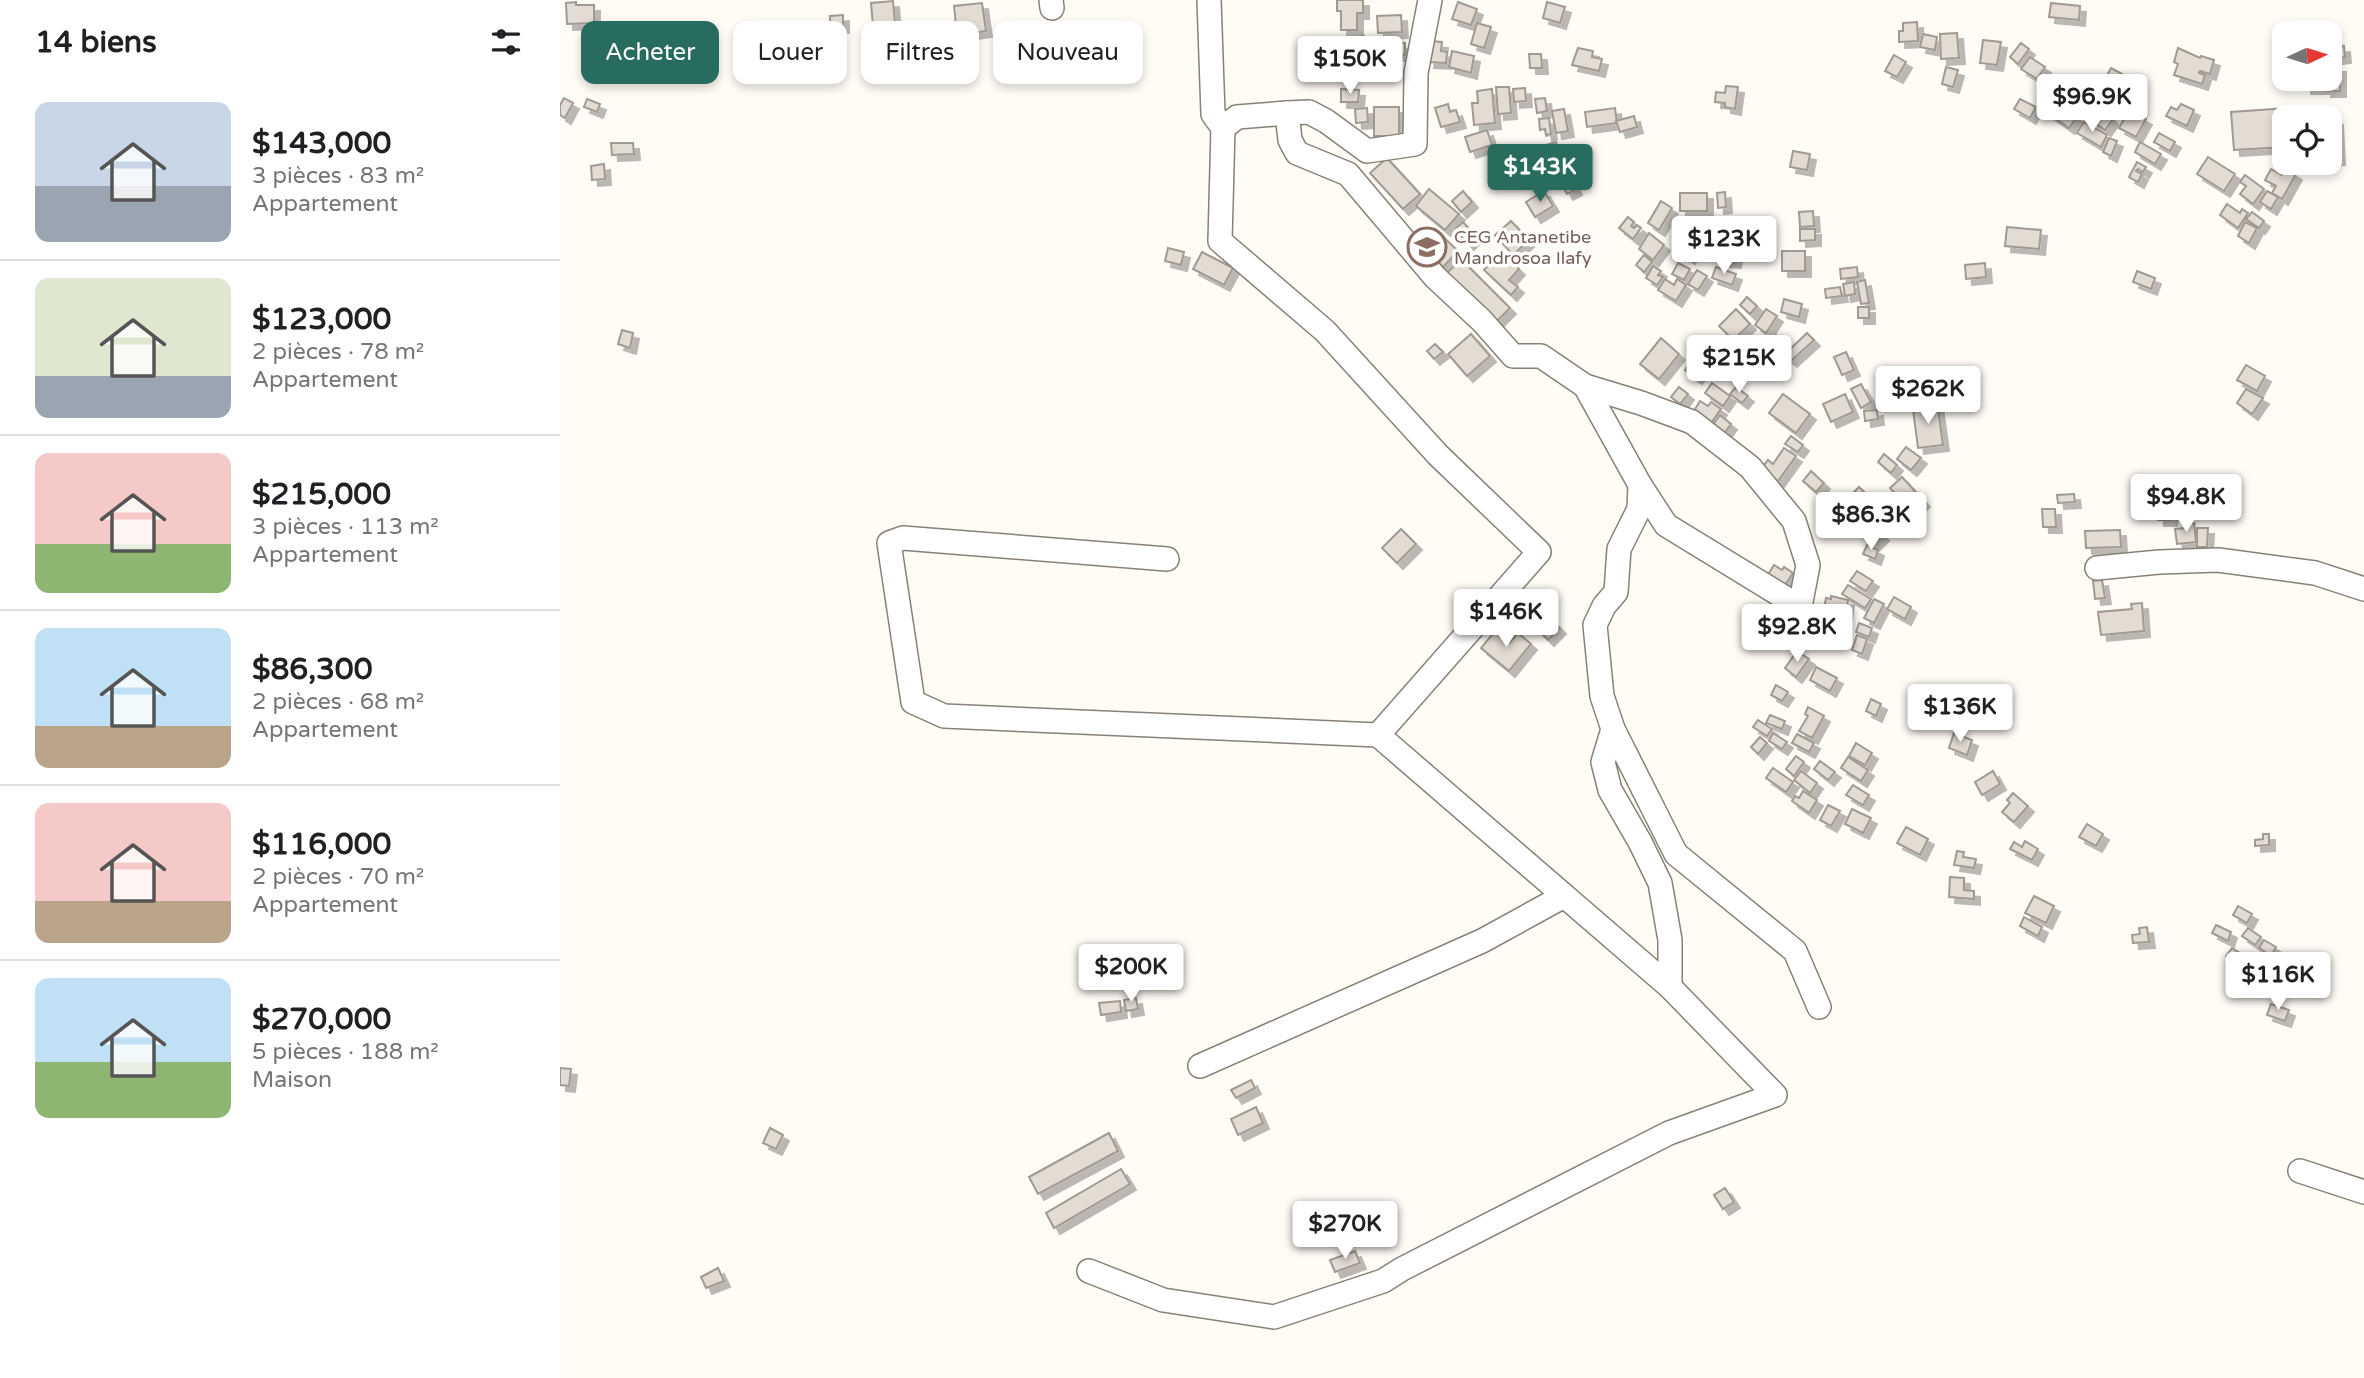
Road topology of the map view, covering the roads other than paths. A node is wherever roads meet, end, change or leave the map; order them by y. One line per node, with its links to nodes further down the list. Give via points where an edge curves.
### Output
1 (1209, 0): 4 (street, via 1213,114)
2 (1430, 0): 3 (street, via 1416,73 1415,144 1367,151 1309,112)
3 (1287, 113): 4 (street, via 1237,117); 5 (street, via 1290,140 1297,153 1348,174 1435,277 1513,356 1541,356)
4 (1223, 128): 11 (street, via 1220,241 1325,331 1438,455 1539,552)
5 (1585, 386): 6 (street); 6 (street, via 1692,422 1750,467 1794,521 1808,565 1800,607 1666,524)
6 (1640, 485): 10 (street, via 1639,509 1619,549 1616,592 1595,625 1602,696)
7 (1167, 559): 11 (street, via 903,538 889,543 913,702 944,716)
8 (2096, 568): 9 (street, via 2218,560 2315,573)
9 (2364, 589)
10 (1613, 729): 13 (street, via 1603,762 1609,790 1660,883 1670,940); 14 (street, via 1676,854 1795,951)
11 (1378, 735): 12 (street)
12 (1564, 896): 13 (street); 15 (street, via 1482,941)
13 (1670, 988): 18 (street, via 1775,1095 1669,1133 1383,1281 1274,1317 1163,1300)
14 (1819, 1007)
15 (1200, 1066)
16 (2300, 1171): 17 (street)
17 (2364, 1192)
18 (1089, 1271)

